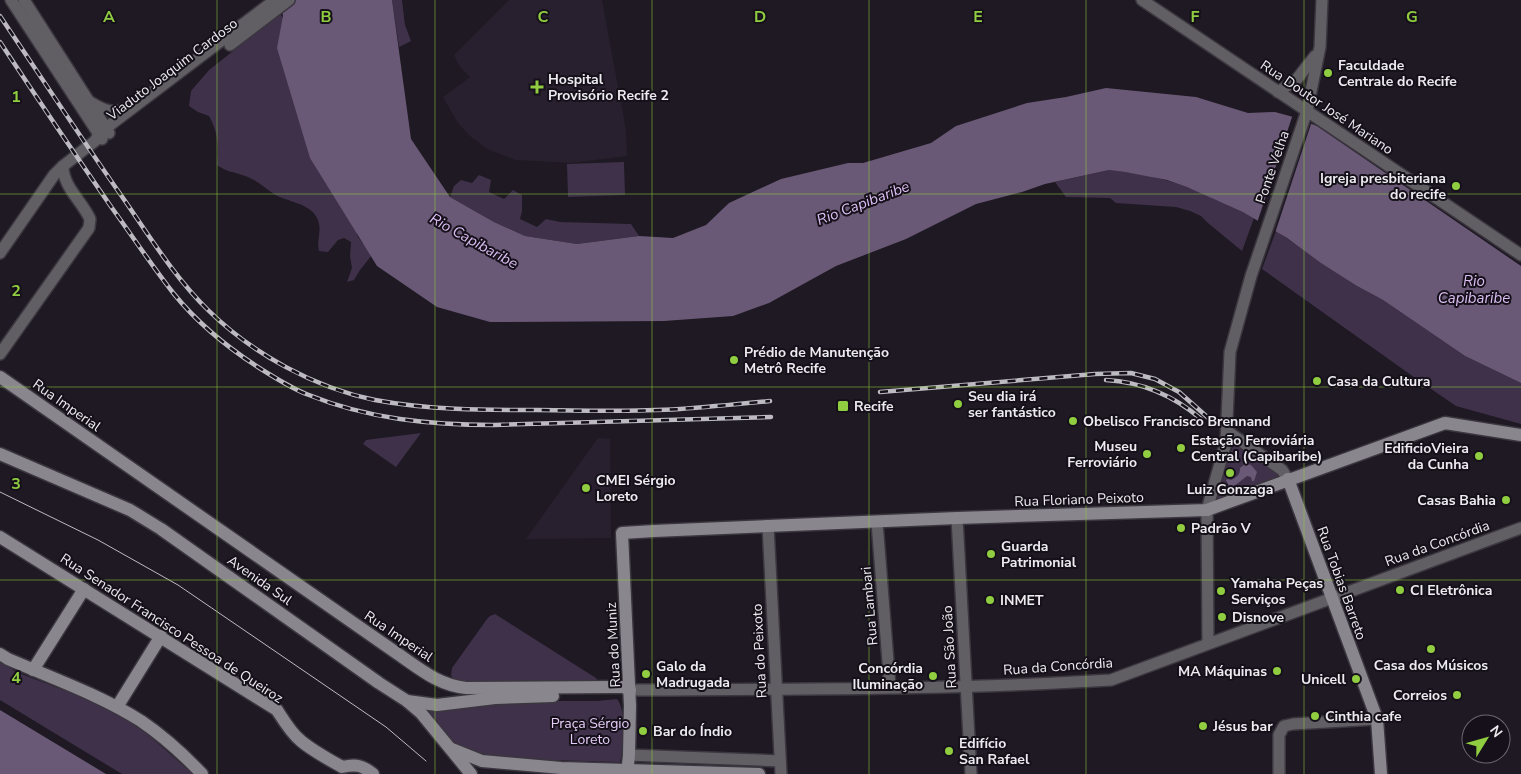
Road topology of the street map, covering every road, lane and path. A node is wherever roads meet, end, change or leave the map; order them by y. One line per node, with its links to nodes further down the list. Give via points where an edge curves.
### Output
1 (11, 0): 13 (street)
2 (24, 0): 11 (street)
3 (275, 0): 9 (street, Viaduto Joaquim Cardoso)
4 (289, 0): 9 (street, Viaduto Joaquim Cardoso)
5 (1142, 0): 8 (street, Rua Doutor José Mariano)
6 (1322, 0): 7 (street, Ponte Velha)
7 (1320, 46): 8 (street, via 1304,72); 12 (street, Ponte Velha)
8 (1278, 92): 12 (street, Rua Doutor José Mariano)
9 (159, 94): 10 (street, Viaduto Joaquim Cardoso); 13 (street, Viaduto Joaquim Cardoso)
10 (144, 100): 11 (street, via 118,112 107,111); 13 (street, Viaduto Joaquim Cardoso)
11 (89, 102): 13 (street)
12 (1306, 114): 16 (street, Rua Doutor José Mariano); 19 (street, Ponte Velha, via 1265,232 1230,352)
13 (102, 135): 14 (street, Viaduto Joaquim Cardoso)
14 (63, 166): 15 (street, Viaduto Joaquim Cardoso); 17 (street, via 64,178 89,216 89,228)
15 (0, 253)
16 (1521, 255)
17 (0, 354)
18 (0, 376): 38 (main road, Rua Imperial, via 440,682 466,688)
19 (1227, 431): 22 (street, Rua Tobias Barreto, via 1282,470); 23 (street, Ponte Velha, via 1225,450)
20 (1521, 435): 22 (main road, Rua Floriano Peixoto, via 1445,423)
21 (0, 454): 42 (main road, Avenida Sul, via 130,510)
22 (1288, 479): 23 (main road, Rua Floriano Peixoto); 31 (main road, Rua Tobias Barreto)
23 (1207, 510): 24 (main road, Rua Floriano Peixoto); 33 (street, Ponte Velha)
24 (957, 518): 25 (main road, Rua Floriano Peixoto); 37 (street, Rua São João)
25 (877, 522): 26 (main road, Rua Floriano Peixoto); 39 (street, Rua Lambari)
26 (768, 526): 28 (main road, Rua Floriano Peixoto); 41 (street, Rua do Peixoto)
27 (1521, 528): 31 (street, Rua da Concórdia)
28 (622, 533): 36 (main road, Rua do Muniz)
29 (0, 537): 30 (main road, Rua Senador Francisco Pessoa de Queiroz)
30 (84, 589): 32 (main road, Rua Senador Francisco Pessoa de Queiroz); 35 (main road)
31 (1332, 598): 33 (street, Rua da Concórdia); 44 (main road, Rua Tobias Barreto)
32 (161, 636): 43 (main road); 51 (main road, Rua Senador Francisco Pessoa de Queiroz, via 277,710 301,741 320,754 342,767 355,764)
33 (1208, 643): 37 (street, Rua da Concórdia, via 1111,680)
34 (0, 654): 35 (main road)
35 (33, 670): 43 (main road)
36 (629, 670): 38 (main road); 40 (main road, Rua do Muniz)
37 (966, 686): 39 (street, Rua da Concórdia); 55 (street, Rua São João)
38 (616, 687): 40 (main road, Rua Imperial)
39 (890, 687): 41 (street, Rua da Concórdia)
40 (630, 690): 41 (street, Rua da Concórdia); 42 (main road, via 623,694 519,696 437,705); 46 (main road, Rua do Muniz)
41 (776, 690): 47 (street, Rua do Peixoto)
42 (407, 701): 45 (main road, Avenida Sul)
43 (117, 707): 50 (main road, via 162,736)
44 (1377, 719): 56 (street, via 1293,724 1282,729 1279,735); 57 (main road, Rua Tobias Barreto)
45 (448, 746): 48 (main road, via 482,761); 52 (main road, Avenida Sul)
46 (629, 755): 47 (street); 49 (main road)
47 (780, 761): 54 (street, Rua do Peixoto)
48 (601, 771): 49 (main road)
49 (626, 772): 53 (main road)
50 (202, 774)
51 (374, 774)
52 (471, 774)
53 (759, 774)
54 (781, 774)
55 (971, 774)
56 (1280, 774)
57 (1381, 774)

